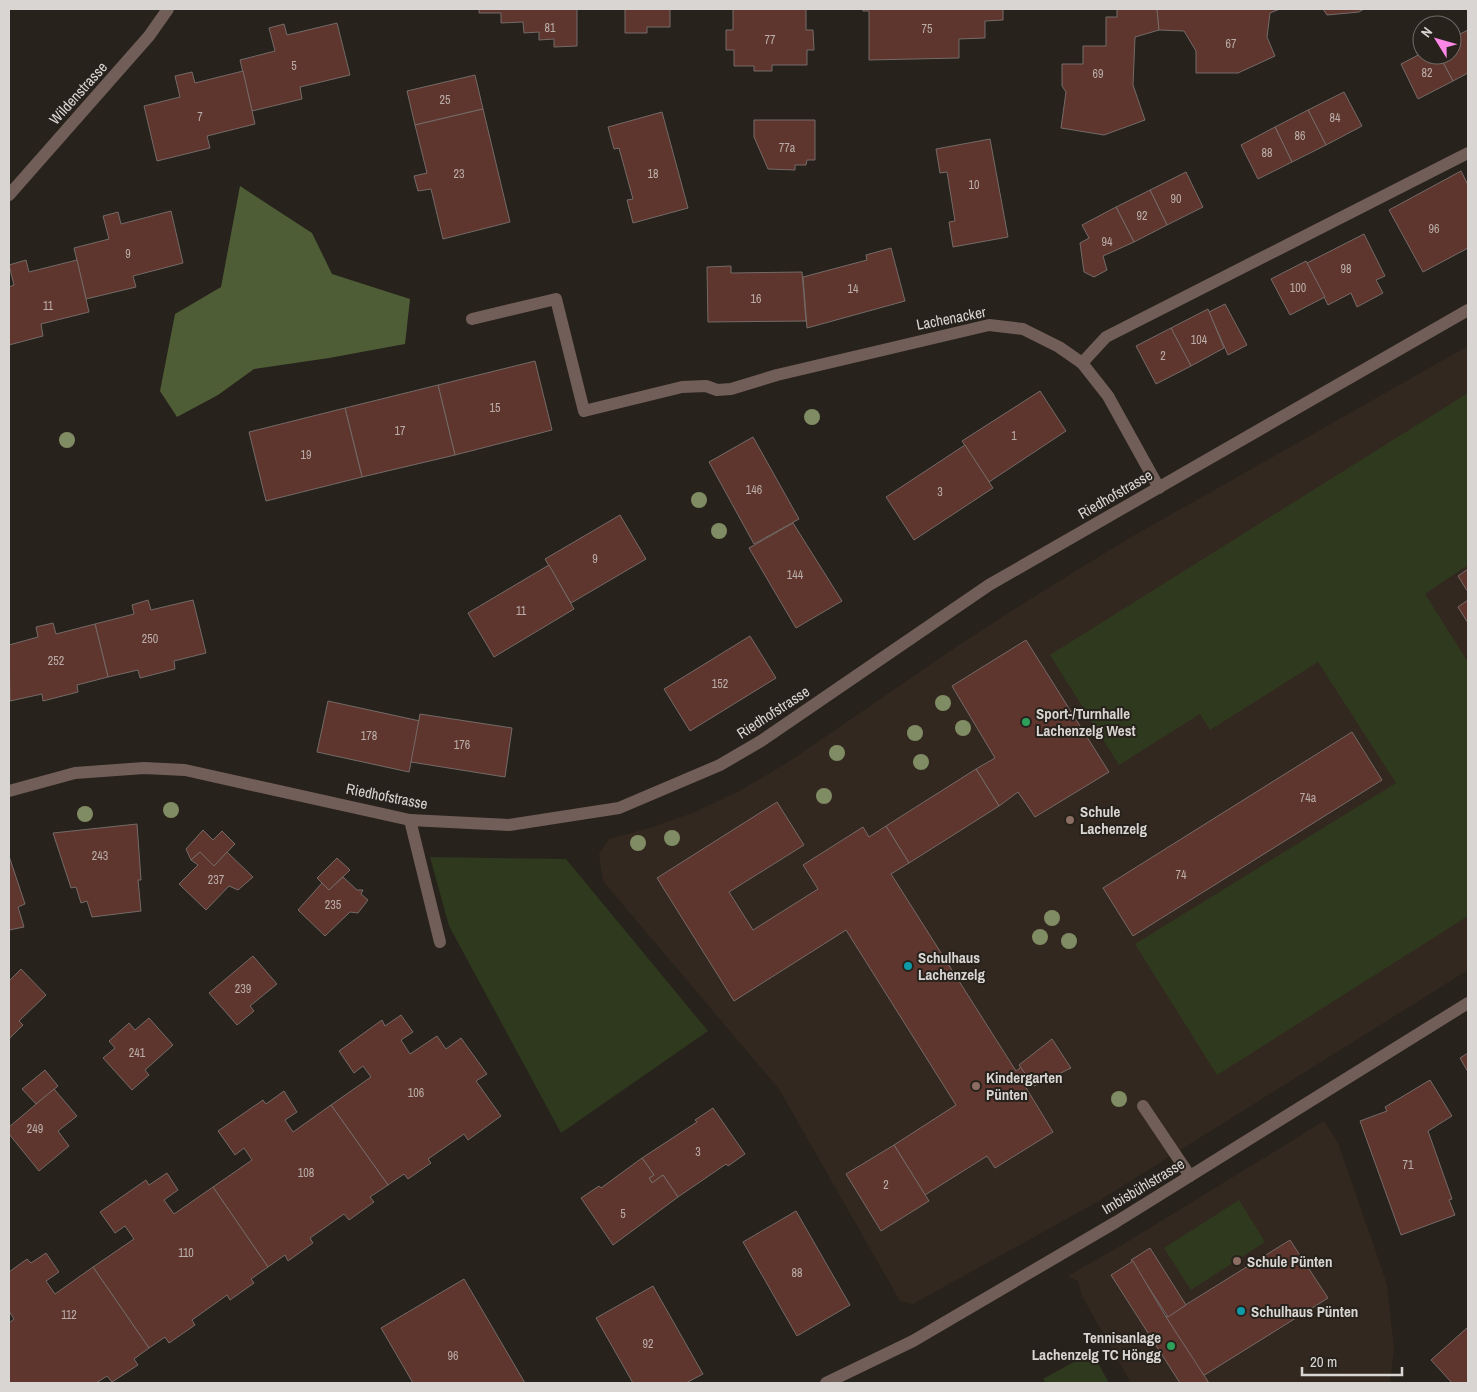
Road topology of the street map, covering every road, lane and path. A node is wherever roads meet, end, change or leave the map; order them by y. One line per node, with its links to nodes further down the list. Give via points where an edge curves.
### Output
1 (168, 9): 3 (street, Wildenstrasse, via 150,36)
2 (1468, 154): 6 (street, via 1106,337)
3 (9, 195)
4 (1468, 310): 7 (street, Riedhofstrasse)
5 (472, 320): 6 (street, Lachenacker, via 556,299 584,411 682,387 731,390 777,375 989,325 1023,329)
6 (1082, 363): 7 (street, Lachenacker, via 1108,396)
7 (1159, 488): 9 (street, Riedhofstrasse, via 989,585 761,741 720,765 619,808 509,825)
8 (9, 791): 9 (street, Riedhofstrasse, via 75,773 144,768 185,770)
9 (410, 820): 10 (street)
10 (440, 942)
11 (1468, 1003): 13 (street, Imbisbühlstrasse)
12 (1143, 1106): 13 (street)
13 (1190, 1176): 14 (street, Imbisbühlstrasse, via 913,1341)
14 (826, 1383)

